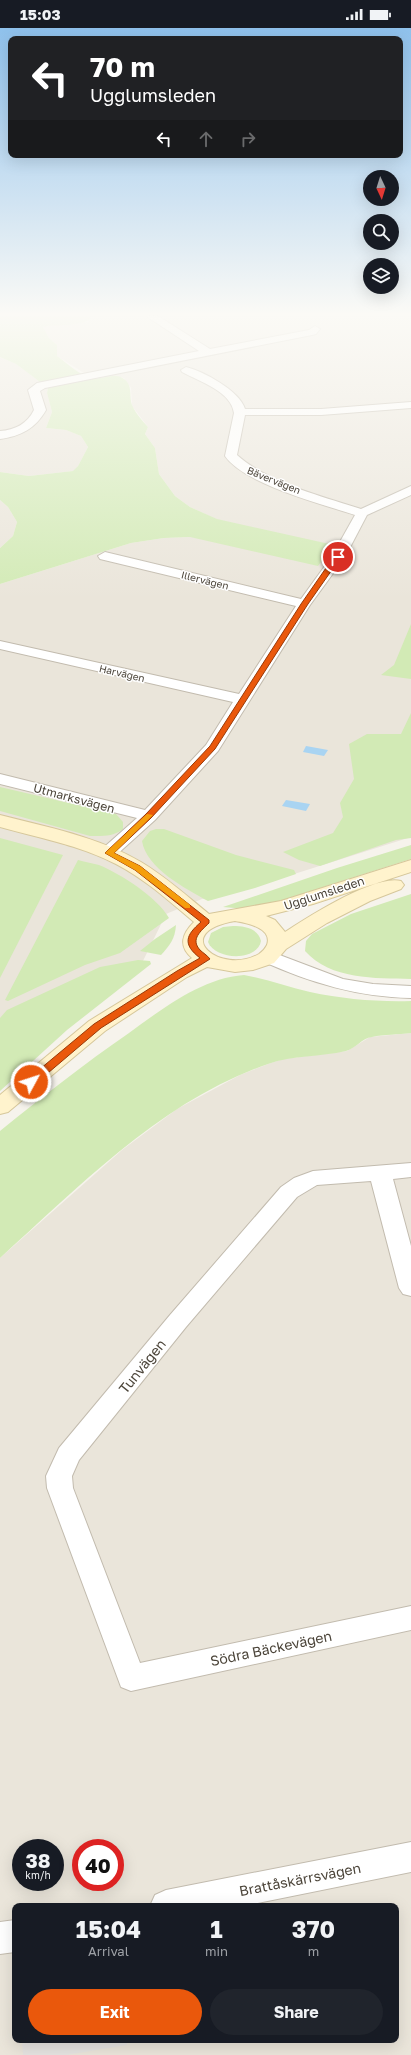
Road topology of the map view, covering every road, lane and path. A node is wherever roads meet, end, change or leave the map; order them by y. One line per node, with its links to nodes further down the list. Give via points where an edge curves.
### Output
1 (40, 411): 4 (street, via 28,427)
2 (340, 411): 3 (street)
3 (240, 412): 6 (street, Bävervägen, via 231,456 239,465 256,475)
4 (0, 435)
5 (411, 490): 6 (street)
6 (362, 513): 8 (street, via 338,557)
7 (105, 556): 8 (street, Illervägen)
8 (304, 604): 10 (street)
9 (0, 645): 10 (street, Harvägen)
10 (243, 700): 12 (street, via 212,748)
11 (0, 779): 12 (street, Utmarksvägen)
12 (149, 816): 14 (street)
13 (0, 821): 14 (street)
14 (108, 853): 18 (street, via 138,868)
15 (411, 866): 17 (street, Ugglumsleden, via 276,908)
16 (411, 881): 19 (street, Ugglumsleden, via 374,891 331,911)
17 (235, 915): 18 (street, Ugglumsleden); 19 (street, Ugglumsleden, via 265,922 277,932)
18 (206, 922): 20 (street, Ugglumsleden, via 193,933 192,942 196,951)
19 (274, 951): 20 (street, Ugglumsleden, via 257,963 234,966); 21 (street, via 306,975 330,983 364,990)
20 (206, 959): 22 (street, via 98,1026)
21 (411, 992)
22 (0, 1107)
23 (411, 1170): 24 (street, Tunvägen)
24 (380, 1173): 25 (street); 27 (street, Tunvägen, via 313,1178 289,1192 173,1328 64,1464 59,1476 60,1488)
25 (411, 1288)
26 (411, 1618): 27 (street, Södra Bäckevägen)
27 (132, 1678)
28 (411, 1857): 29 (street, Brattåskärrsvägen)
29 (181, 1903)
30 (12, 1936): 31 (street)
31 (0, 1938)

